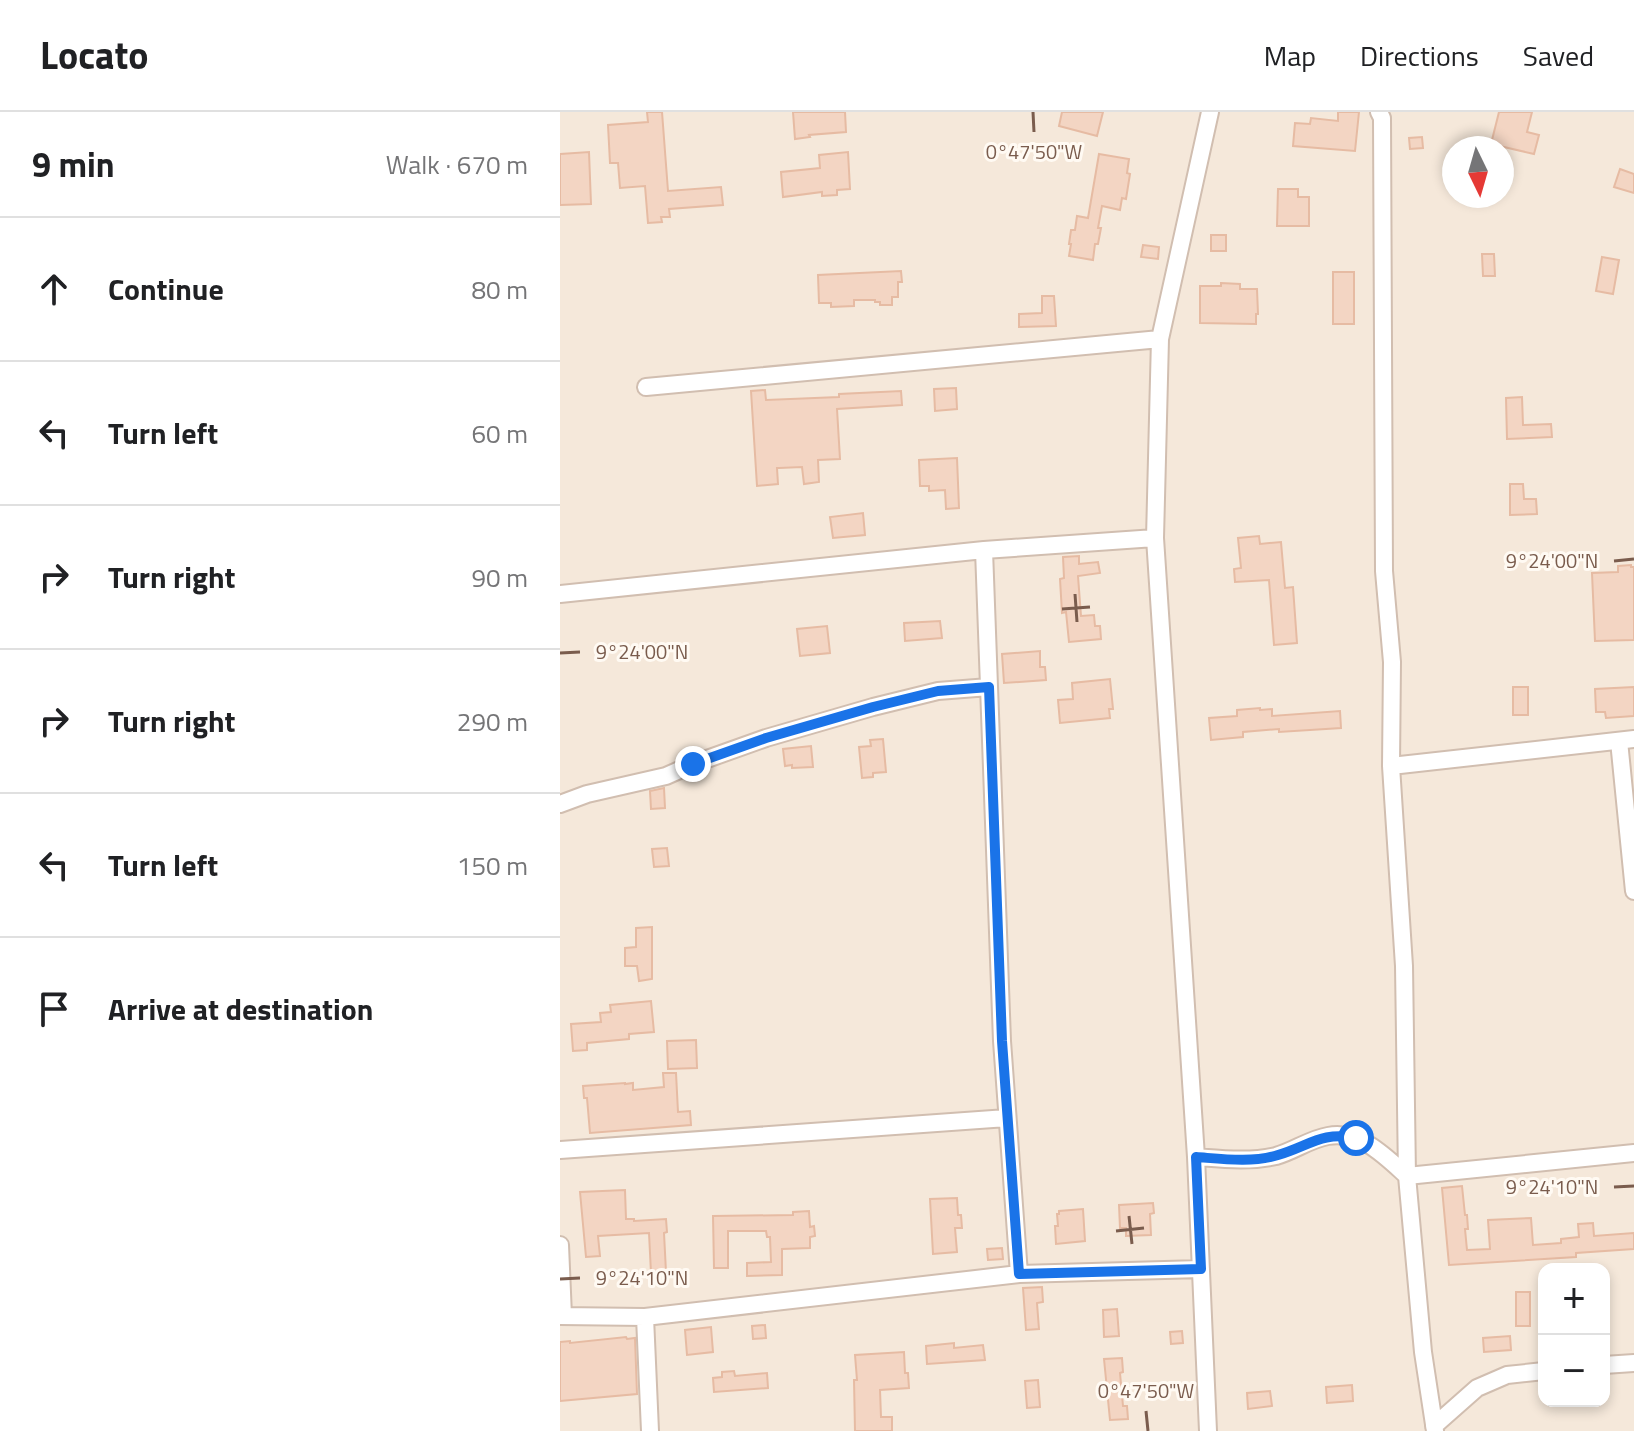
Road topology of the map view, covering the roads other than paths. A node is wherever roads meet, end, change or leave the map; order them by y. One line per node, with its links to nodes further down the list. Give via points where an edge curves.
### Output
1 (1210, 112): 3 (street)
2 (1379, 112): 10 (street)
3 (1160, 339): 4 (street); 5 (street)
4 (646, 387)
5 (1155, 538): 6 (street); 16 (street)
6 (984, 550): 7 (street); 8 (street)
7 (560, 594)
8 (989, 687): 11 (street, via 938,691 873,707 766,738 666,776); 13 (street)
9 (1626, 740): 10 (street); 12 (street)
10 (1391, 766): 17 (street, via 1404,966)
11 (560, 804)
12 (1634, 891)
13 (1007, 1118): 14 (street); 20 (street)
14 (560, 1150)
15 (1634, 1153): 17 (street)
16 (1196, 1157): 17 (street, via 1253,1160 1327,1136 1344,1136 1374,1148); 19 (street)
17 (1407, 1176): 26 (street)
18 (560, 1245): 21 (street)
19 (1201, 1269): 20 (street); 28 (street)
20 (1019, 1274): 22 (street)
21 (561, 1316): 22 (street)
22 (645, 1317): 27 (street)
23 (1634, 1363): 24 (street)
24 (1610, 1365)
25 (1538, 1372): 26 (street, via 1507,1375 1477,1388)
26 (1435, 1429)
27 (650, 1431)
28 (1208, 1431)

